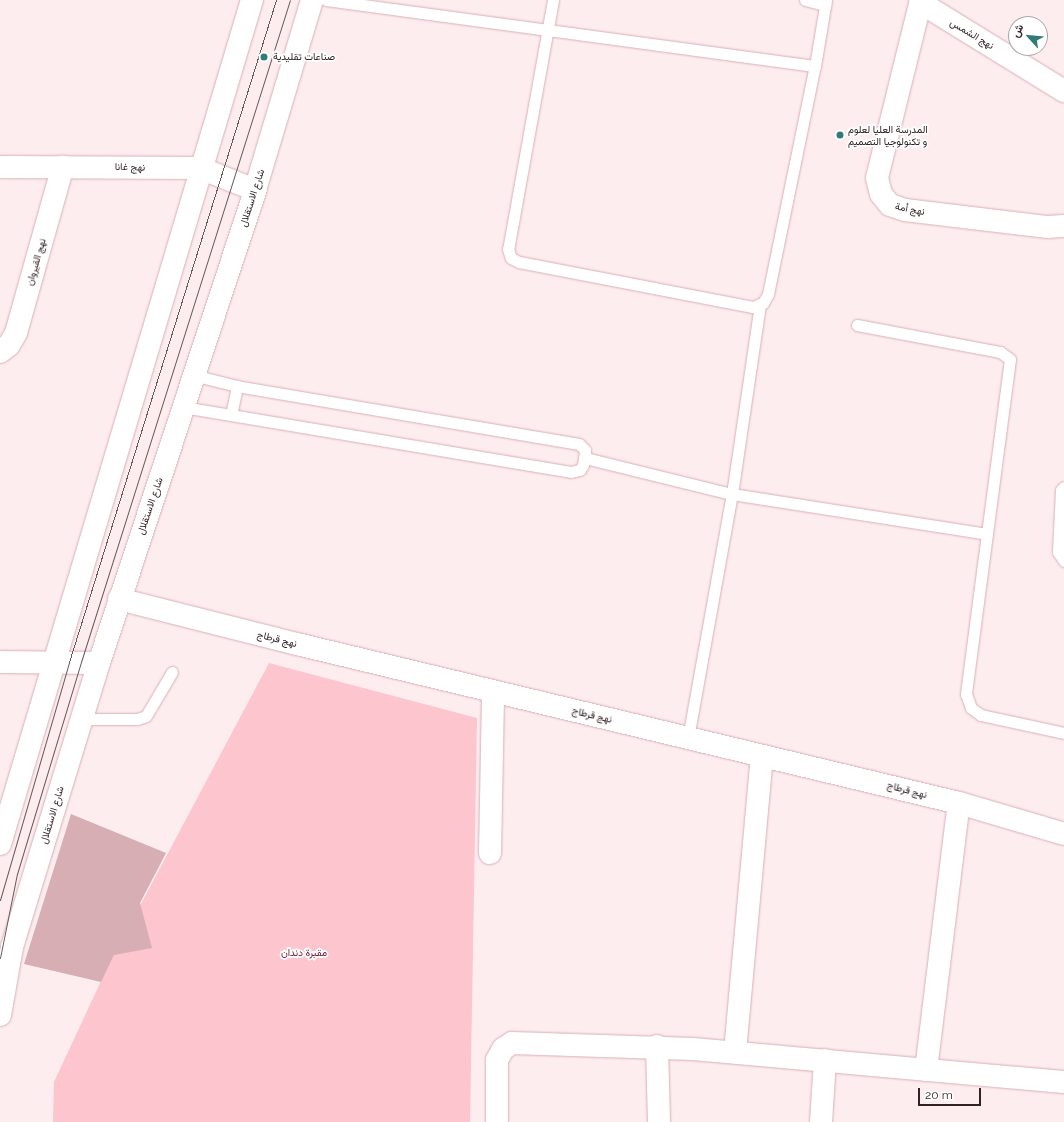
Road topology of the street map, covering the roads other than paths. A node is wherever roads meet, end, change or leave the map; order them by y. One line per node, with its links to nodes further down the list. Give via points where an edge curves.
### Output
1 (252, 0): 13 (main road)
2 (312, 0): 14 (main road, شارع الاستقلال)
3 (326, 0): 8 (lane)
4 (553, 0): 8 (lane)
5 (805, 0): 7 (lane)
6 (921, 1): 10 (main road, نهج الشمس); 15 (main road, نهج أمة, via 877,178 881,194 890,205 906,210)
7 (826, 3): 9 (lane)
8 (549, 30): 9 (lane); 16 (lane, via 508,249 511,258 519,262 754,307)
9 (815, 66): 16 (lane, via 768,294)
10 (1064, 91)
11 (63, 166): 12 (main road, نهج غانا); 13 (main road, نهج غانا); 18 (main road, نهج القيروان, via 16,333)
12 (0, 168)
13 (200, 168): 14 (main road, نهج غانا); 29 (main road)
14 (255, 190): 19 (main road, شارع الاستقلال)
15 (1056, 227)
16 (760, 304): 25 (lane)
17 (857, 325): 26 (lane, via 1000,352 1010,359)
18 (0, 352)
19 (193, 375): 20 (lane); 21 (main road, شارع الاستقلال)
20 (237, 386): 22 (lane); 23 (lane, via 579,444 585,450)
21 (183, 407): 22 (lane); 28 (main road, شارع الاستقلال)
22 (230, 415): 23 (lane, via 571,472 580,470)
23 (585, 458): 25 (lane)
24 (1064, 487): 27 (lane, via 1061,490 1058,552)
25 (732, 494): 26 (lane); 36 (lane)
26 (987, 534): 35 (lane, via 966,694 971,708 981,715)
27 (1064, 562)
28 (119, 599): 31 (main road, شارع الاستقلال); 33 (main road, نهج قرطاج)
29 (54, 661): 30 (main road); 31 (main road); 40 (main road)
30 (0, 662)
31 (99, 664): 34 (main road, شارع الاستقلال)
32 (172, 672): 34 (lane, via 146,716 136,719)
33 (493, 692): 36 (main road, نهج قرطاج); 41 (main road)
34 (82, 719): 42 (main road, شارع الاستقلال, via 12,947)
35 (1064, 732)
36 (688, 738): 37 (main road, نهج قرطاج)
37 (762, 756): 38 (main road, نهج قرطاج); 44 (main road)
38 (959, 803): 39 (main road, نهج قرطاج); 46 (main road)
39 (1064, 834)
40 (0, 844)
41 (490, 853)
42 (0, 1015)
43 (657, 1046): 44 (main road); 48 (main road, via 512,1042 503,1049 497,1060); 49 (main road)
44 (735, 1052): 45 (main road)
45 (824, 1060): 46 (main road); 50 (main road)
46 (926, 1070): 47 (main road)
47 (1064, 1082)
48 (497, 1122)
49 (659, 1122)
50 (821, 1122)

